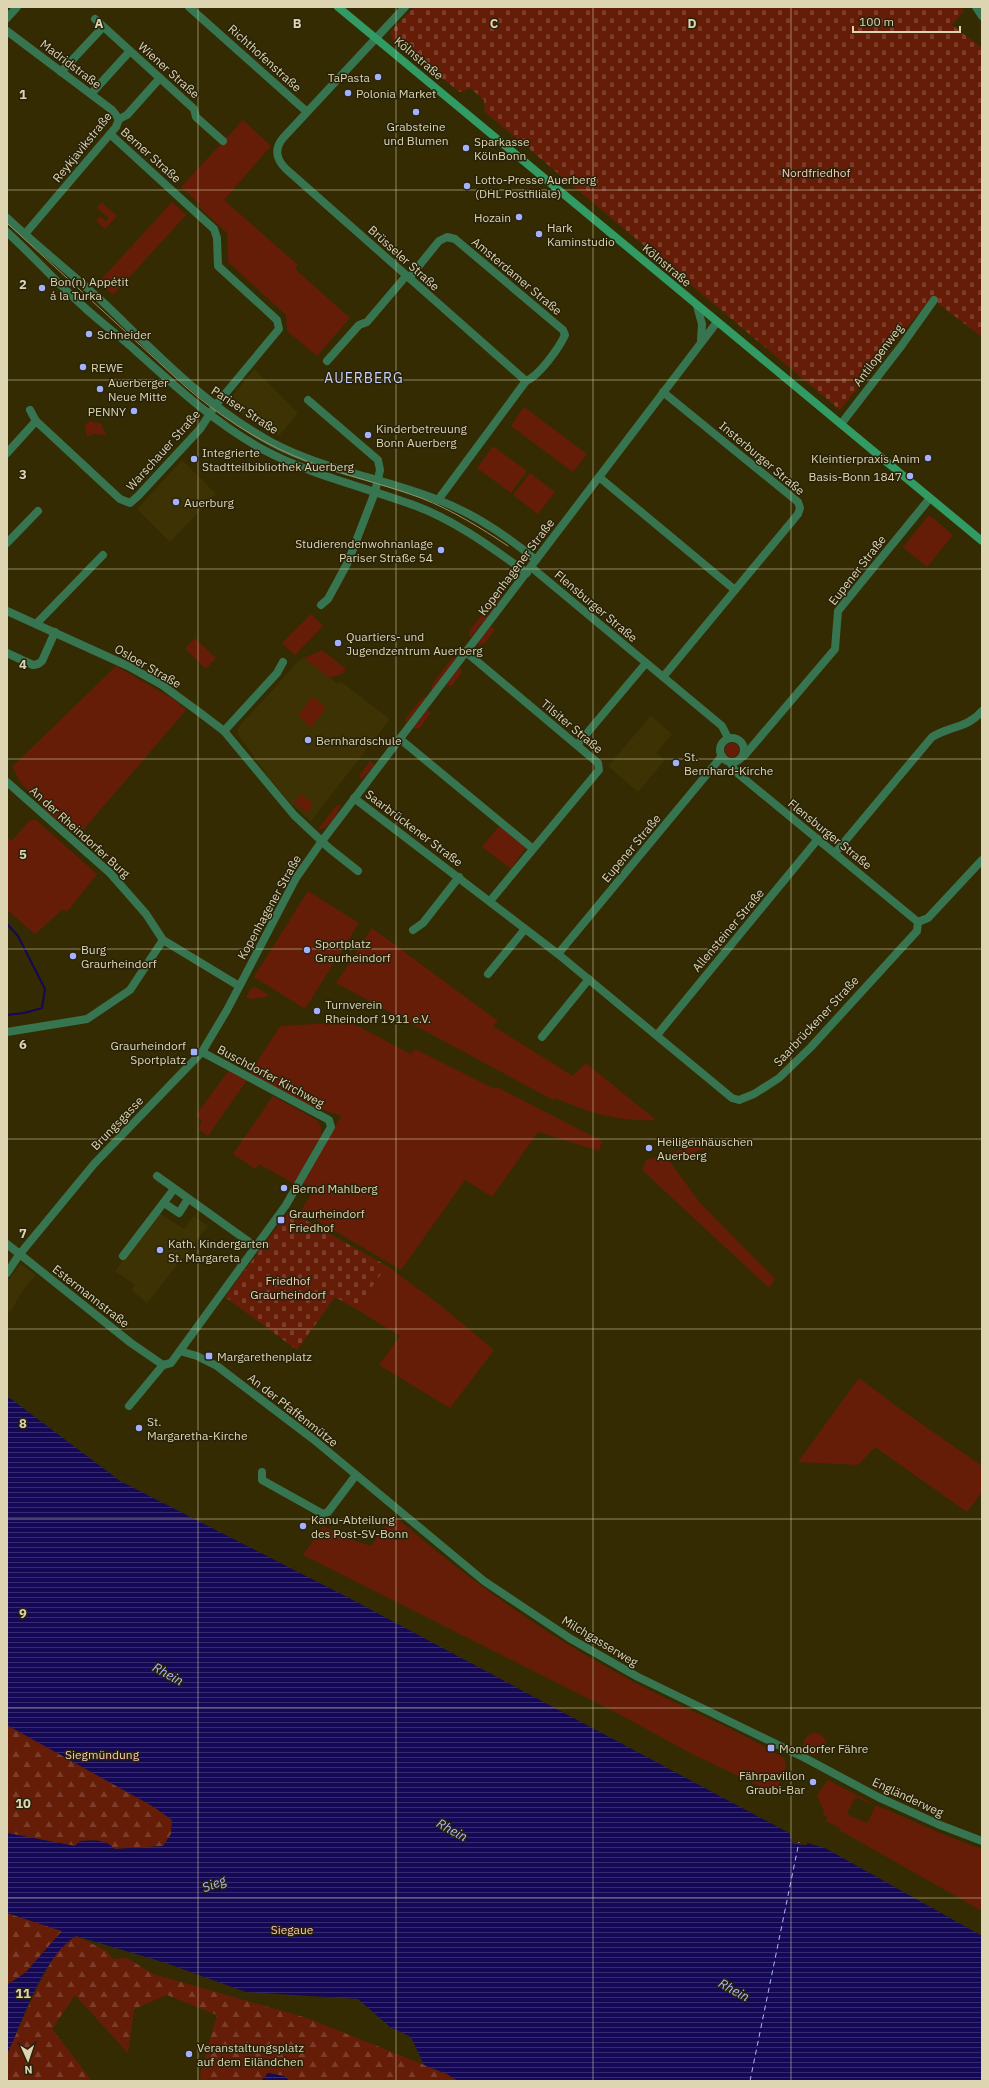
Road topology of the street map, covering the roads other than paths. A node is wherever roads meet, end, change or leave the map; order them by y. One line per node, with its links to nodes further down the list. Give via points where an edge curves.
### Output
1 (189, 7): 16 (street, Richthofenstraße)
2 (338, 7): 11 (main road, Kölnstraße)
3 (405, 7): 11 (street, Brüsseler Straße)
4 (976, 7): 6 (street)
5 (15, 8): 7 (street)
6 (982, 16)
7 (7, 18)
8 (95, 19): 9 (street, Wiener Straße)
9 (103, 27): 12 (street, Wiener Straße); 13 (street)
10 (7, 31): 13 (street, Madridstraße)
11 (376, 39): 16 (street, Brüsseler Straße); 25 (main road, Kölnstraße)
12 (130, 51): 14 (street, Wiener Straße); 15 (street)
13 (61, 72): 15 (street, Madridstraße)
14 (160, 78): 17 (street, Reykjavikstraße, via 127,115); 19 (street, Wiener Straße, via 194,109 196,117)
15 (91, 94): 17 (street, Madridstraße, via 112,110)
16 (306, 111): 23 (street, Brüsseler Straße, via 277,144 280,163)
17 (119, 119): 18 (street, Reykjavikstraße)
18 (110, 134): 22 (street, Reykjavikstraße); 32 (street, Berner Straße, via 216,232 218,266 277,320 279,325 279,329)
19 (223, 141)
20 (7, 218): 22 (street, Pariser Straße)
21 (7, 232): 34 (street, Pariser Straße, via 84,308)
22 (25, 234): 32 (street, Pariser Straße, via 68,270 160,359)
23 (408, 277): 28 (street, via 367,322 358,325); 29 (street, Brüsseler Straße); 29 (street, Amsterdamer Straße, via 439,241 447,237 455,239 563,330 565,335 559,345 532,379)
24 (934, 300): 36 (street, Antilopenweg)
25 (697, 306): 26 (main road, Kölnstraße); 27 (street, Kopenhagener Straße, via 703,332)
26 (717, 322): 27 (street, Kopenhagener Straße); 36 (main road, Kölnstraße)
27 (699, 346): 30 (street, Kopenhagener Straße)
28 (327, 361)
29 (526, 381): 42 (street)
30 (664, 392): 38 (street, Kopenhagener Straße); 49 (street, Insterburger Straße, via 800,505 798,514)
31 (308, 400): 39 (street, via 378,460)
32 (215, 406): 34 (street, Warschauer Straße); 39 (street, Pariser Straße, via 288,450)
33 (30, 410): 35 (street, Warschauer Straße)
34 (210, 416): 35 (street, Warschauer Straße, via 130,503 120,498); 40 (street, Pariser Straße, via 282,458)
35 (36, 421): 37 (street)
36 (841, 424): 41 (main road, Kölnstraße)
37 (7, 453)
38 (599, 477): 47 (street, Kopenhagener Straße); 49 (street)
39 (379, 481): 40 (street); 42 (street, Pariser Straße)
40 (375, 492): 48 (street, Pariser Straße, via 432,513); 50 (street, via 348,562 328,599)
41 (930, 498): 44 (main road, Kölnstraße); 65 (street, Eupener Straße, via 838,611 835,649)
42 (438, 500): 47 (street, Pariser Straße, via 487,525)
43 (38, 511): 45 (street)
44 (982, 541)
45 (7, 543)
46 (102, 555): 52 (street)
47 (536, 560): 48 (street, Kopenhagener Straße)
48 (529, 570): 54 (street, Kopenhagener Straße); 57 (street, Flensburger Straße)
49 (735, 590): 58 (street, Insterburger Straße)
50 (321, 605)
51 (7, 611): 52 (street, Osloer Straße)
52 (36, 624): 53 (street, Osloer Straße)
53 (55, 632): 55 (street, via 42,661 38,664 33,665); 60 (street, Osloer Straße, via 162,685)
54 (466, 652): 61 (street, Kopenhagener Straße); 63 (street, Tilsiter Straße)
55 (7, 653)
56 (282, 662): 60 (street, via 277,673)
57 (646, 663): 58 (street, Flensburger Straße); 63 (street)
58 (663, 677): 62 (street, Flensburger Straße, via 722,726)
59 (982, 711): 72 (street, via 975,720 932,737)
60 (224, 731): 70 (street, Osloer Straße, via 277,797)
61 (400, 738): 68 (street, Kopenhagener Straße); 71 (street)
62 (728, 738): 64 (street, via 720,748); 65 (street, via 740,740 745,750)
63 (577, 745): 71 (street, Tilsiter Straße, via 598,763 599,770)
64 (722, 756): 66 (street); 81 (street, Eupener Straße)
65 (744, 756): 66 (street)
66 (730, 762): 69 (street, Flensburger Straße, via 736,772)
67 (7, 782): 80 (street, An der Rheindorfer Burg, via 110,873 146,914)
68 (354, 798): 70 (street, Kopenhagener Straße); 75 (street, Saarbrückener Straße)
69 (818, 840): 72 (street, Flensburger Straße); 86 (street, Allensteiner Straße)
70 (322, 841): 74 (street); 84 (street, Kopenhagener Straße, via 296,878)
71 (532, 848): 76 (street, Tilsiter Straße)
72 (835, 853): 77 (street, Flensburger Straße)
73 (982, 860): 77 (street, via 928,918)
74 (358, 871)
75 (459, 877): 76 (street, Saarbrückener Straße); 79 (street, Saarbrückener Straße, via 423,923)
76 (490, 901): 78 (street, Saarbrückener Straße)
77 (918, 922): 86 (street, Saarbrückener Straße, via 917,931 811,1047 779,1078 754,1094 738,1100 732,1098)
78 (525, 929): 81 (street, Saarbrückener Straße); 82 (street)
79 (413, 930)
80 (163, 940): 84 (street, An der Rheindorfer Burg); 85 (street, via 130,990 87,1019)
81 (558, 954): 83 (street, Saarbrückener Straße)
82 (488, 974)
83 (589, 979): 86 (street, Saarbrückener Straße); 87 (street)
84 (239, 986): 88 (street, Brungsgasse)
85 (7, 1032)
86 (656, 1035)
87 (542, 1037)
88 (202, 1052): 94 (street, Buschdorfer Kirchweg, via 329,1120 331,1127 286,1205); 95 (street, Brungsgasse, via 94,1164)
89 (156, 1176): 90 (street)
90 (174, 1189): 91 (street); 92 (street)
91 (188, 1199): 92 (street, via 179,1213); 94 (street)
92 (164, 1203): 96 (street)
93 (7, 1244): 95 (street, Estermannstraße)
94 (256, 1247): 98 (street)
95 (19, 1255): 97 (street, Brungsgasse); 99 (street, Estermannstraße)
96 (123, 1256)
97 (7, 1273)
98 (180, 1351): 99 (street, via 171,1363); 102 (street, An der Pfaffenmütze, via 217,1366)
99 (162, 1365): 100 (street)
100 (129, 1406)
101 (262, 1472): 102 (street, via 262,1480 323,1514 328,1512)
102 (356, 1475): 103 (street, An der Pfaffenmütze)
103 (384, 1498): 104 (street, Milchgasserweg, via 484,1581 577,1642 638,1677)
104 (825, 1769): 105 (street, Engländerweg, via 878,1797)
105 (982, 1841)

